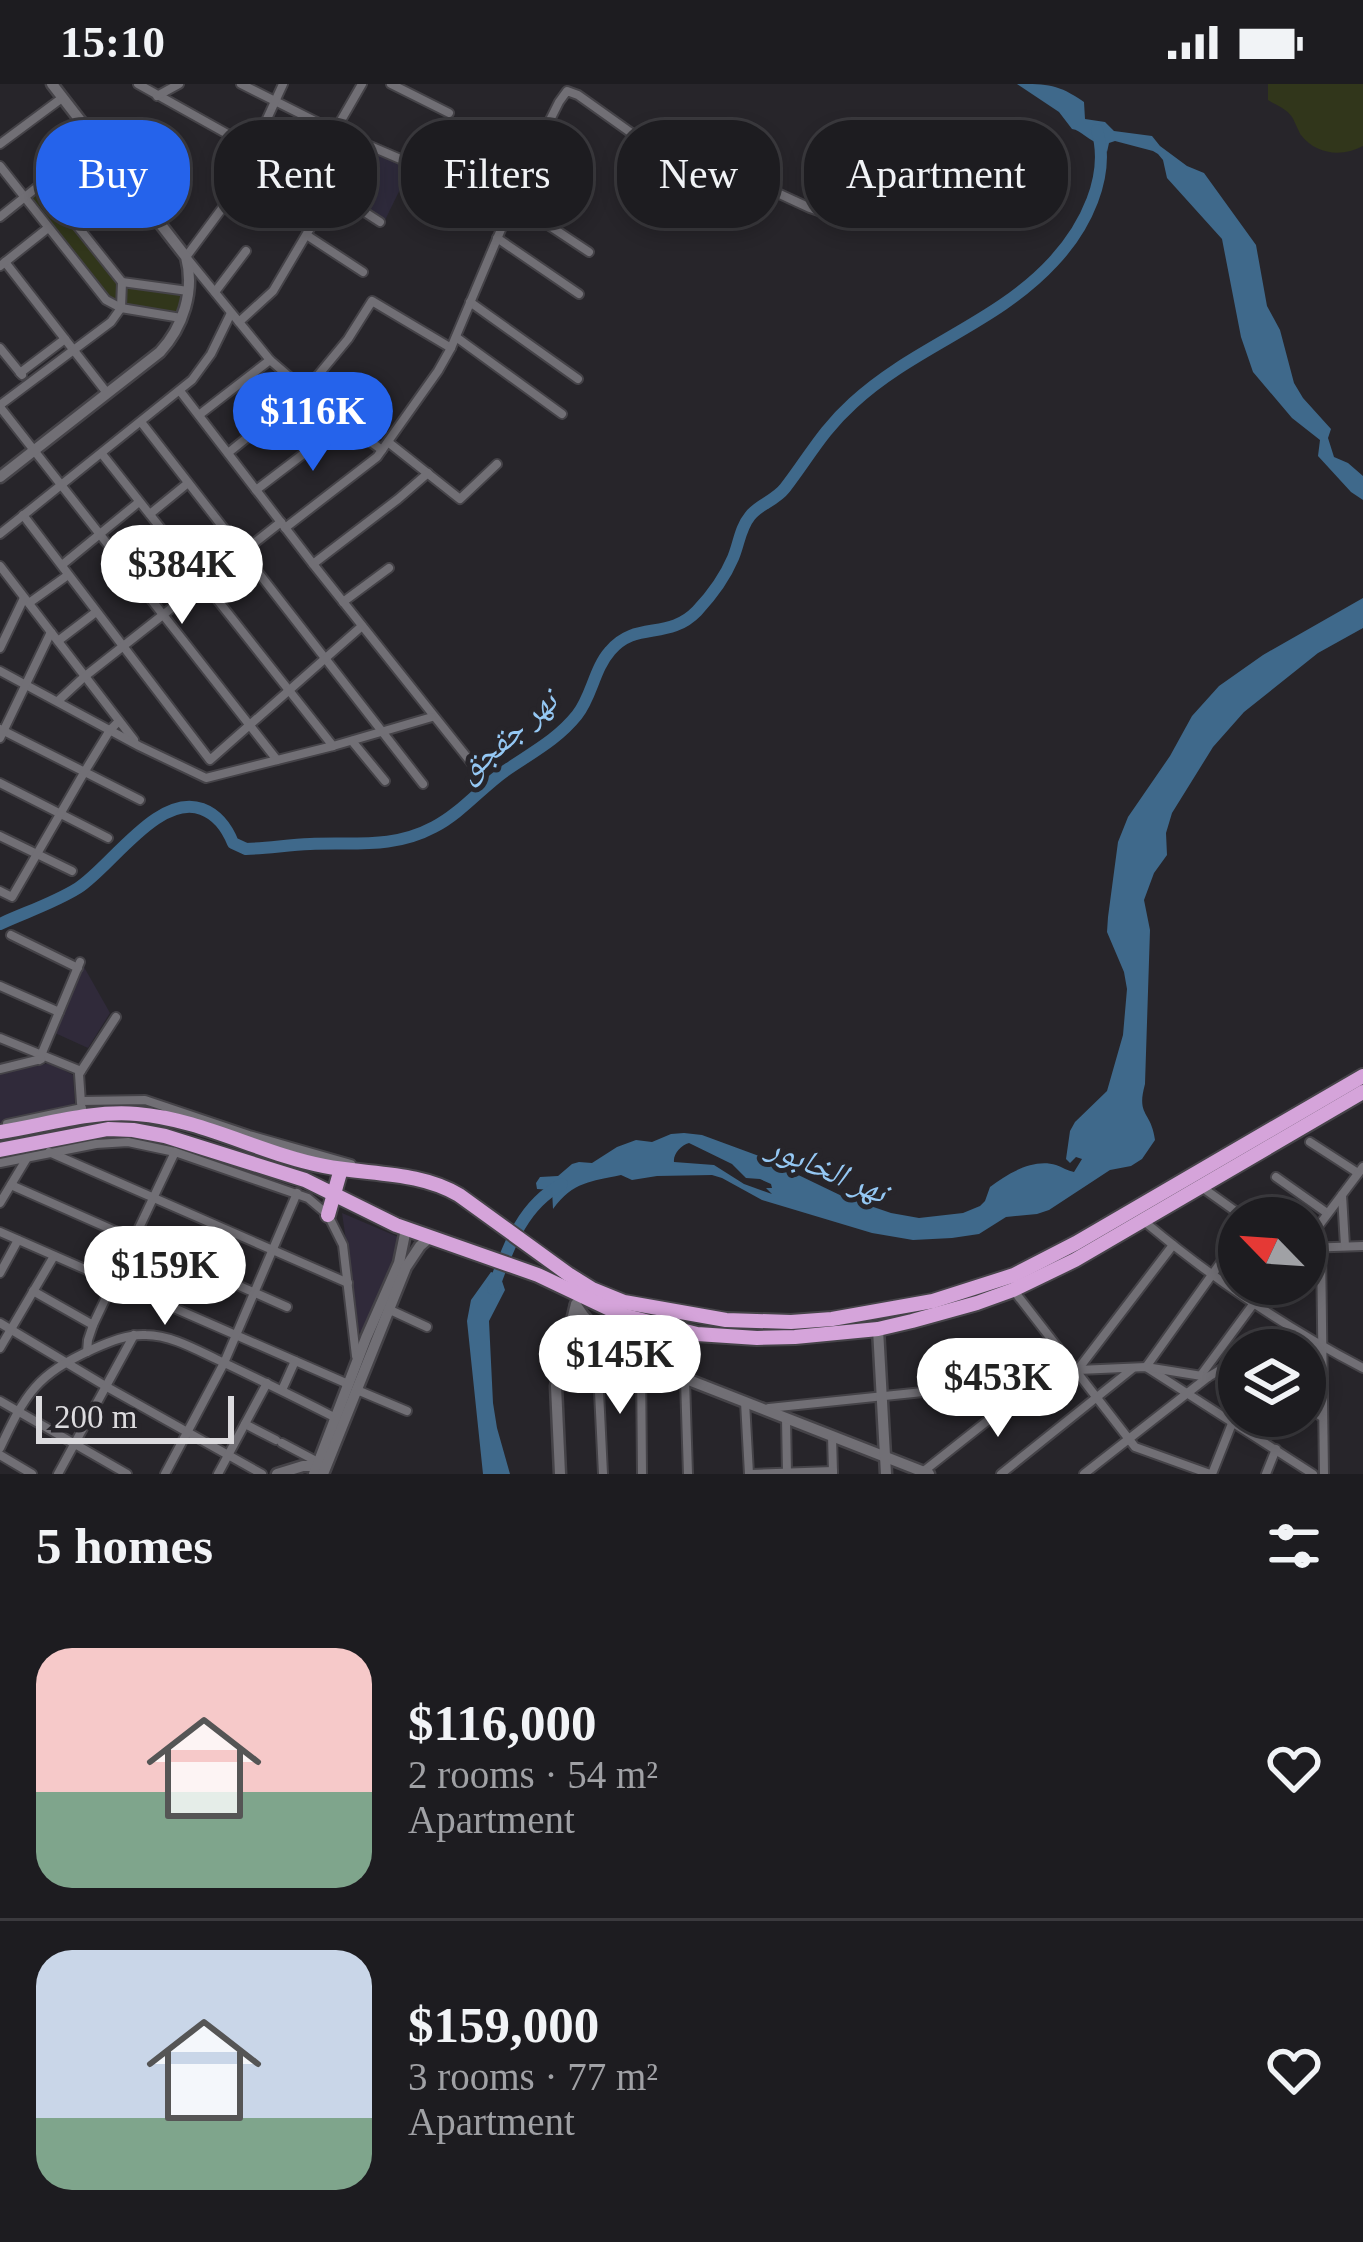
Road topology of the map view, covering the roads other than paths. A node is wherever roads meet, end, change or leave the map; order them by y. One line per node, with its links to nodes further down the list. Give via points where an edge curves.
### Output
1 (52, 84): 9 (street)
2 (138, 84): 8 (street)
3 (178, 84): 8 (street)
4 (241, 84): 10 (street)
5 (283, 84): 10 (street)
6 (362, 84): 14 (street)
7 (391, 84): 11 (street)
8 (157, 96): 16 (street)
9 (62, 98): 12 (street); 17 (street)
10 (275, 101): 13 (street); 36 (street, via 232,196)
11 (449, 113)
12 (80, 120)
13 (314, 120)
14 (340, 120)
15 (550, 120): 21 (street, via 572,91 689,173 745,178)
16 (214, 127)
17 (0, 144)
18 (0, 166): 20 (street)
19 (36, 189): 20 (street)
20 (24, 198): 22 (street); 23 (street)
21 (804, 205)
22 (36, 213)
23 (0, 217)
24 (377, 220): 25 (street)
25 (380, 222)
26 (48, 228): 37 (street); 44 (street, via 102,297)
27 (79, 228): 39 (street)
28 (165, 228): 36 (street)
29 (312, 228): 32 (street)
30 (501, 228): 33 (street)
31 (553, 228): 35 (street)
32 (308, 236): 38 (street); 47 (street, via 273,291)
33 (497, 238): 42 (street); 43 (street)
34 (246, 251): 41 (street)
35 (589, 252)
36 (186, 257): 40 (street); 41 (street)
37 (3, 264): 49 (street)
38 (363, 272)
39 (122, 282): 40 (street); 44 (street)
40 (188, 291): 46 (street)
41 (215, 292): 45 (street)
42 (579, 294)
43 (470, 302): 48 (street); 55 (street)
44 (121, 308): 46 (street); 52 (street)
45 (232, 312): 47 (street); 57 (street)
46 (183, 318): 59 (street, via 160,352)
47 (239, 322): 53 (street)
48 (456, 337): 51 (street); 61 (street)
49 (65, 339): 52 (street); 54 (street)
50 (0, 348): 54 (street)
51 (451, 348): 58 (street, via 372,301); 65 (street)
52 (73, 350): 56 (street); 59 (street)
53 (270, 360): 58 (street); 62 (street)
54 (20, 373): 56 (street)
55 (578, 379)
56 (29, 384): 60 (street)
57 (180, 391): 62 (street); 63 (street)
58 (305, 392): 64 (street); 67 (street)
59 (108, 394): 66 (street)
60 (0, 406): 66 (street)
61 (562, 414)
62 (199, 415): 67 (street)
63 (141, 422): 68 (street); 72 (street)
64 (344, 423): 65 (street); 74 (street)
65 (385, 446): 70 (street); 78 (street)
66 (34, 451): 71 (street); 73 (street)
67 (228, 453): 74 (street)
68 (102, 454): 73 (street); 75 (street)
69 (497, 464): 70 (street, via 460,499)
70 (428, 472): 82 (street)
71 (0, 477)
72 (188, 483): 76 (street); 81 (street)
73 (62, 485): 77 (street); 80 (street)
74 (256, 490): 78 (street)
75 (140, 502): 76 (street); 80 (street)
76 (150, 514): 87 (street)
77 (23, 515): 79 (street); 83 (street)
78 (283, 525): 81 (street); 82 (street)
79 (0, 534)
80 (100, 534): 83 (street); 91 (street)
81 (242, 553): 87 (street); 97 (street)
82 (313, 564): 89 (street)
83 (62, 565): 86 (street)
84 (0, 566): 88 (street)
85 (389, 568): 89 (street)
86 (68, 575): 88 (street); 90 (street)
87 (204, 582): 91 (street); 101 (street)
88 (27, 601): 93 (street); 96 (street)
89 (343, 602): 92 (street)
90 (96, 612): 94 (street); 95 (street)
91 (164, 613): 95 (street); 105 (street)
92 (362, 626): 97 (street); 103 (street)
93 (51, 632): 94 (street); 100 (street)
94 (58, 641): 99 (street)
95 (123, 646): 99 (street); 105 (street, via 210,760)
96 (0, 648)
97 (326, 658): 101 (street); 107 (street)
98 (0, 671): 100 (street)
99 (84, 677): 102 (street); 104 (street)
100 (26, 684): 102 (street); 108 (street)
101 (288, 691): 105 (street); 111 (street)
102 (58, 701): 106 (street)
103 (433, 716): 107 (street); 114 (street)
104 (118, 721): 106 (street); 110 (street)
105 (251, 724): 112 (street)
106 (110, 730): 110 (street); 113 (street)
107 (384, 731): 109 (street); 117 (street)
108 (1, 732): 113 (street)
109 (352, 741): 111 (street); 115 (street)
110 (139, 746): 112 (street, via 206,778)
111 (333, 746): 112 (street)
112 (277, 760)
113 (85, 771): 118 (street); 119 (street)
114 (482, 776)
115 (386, 781)
116 (0, 783): 119 (street)
117 (423, 784)
118 (140, 800)
119 (60, 812): 121 (street); 122 (street)
120 (0, 836): 122 (street)
121 (108, 838)
122 (37, 854): 123 (street); 124 (street, via 12,898)
123 (72, 872)
124 (0, 891)
125 (11, 935): 127 (street, via 79,965)
126 (0, 986): 127 (street)
127 (59, 1012): 130 (street)
128 (116, 1017): 132 (street)
129 (0, 1038): 130 (street)
130 (43, 1057): 131 (street); 132 (street)
131 (0, 1069)
132 (81, 1071): 135 (street)
133 (1363, 1076): 183 (highway, via 1076,1243 975,1289 791,1322)
134 (1361, 1097): 148 (highway)
135 (82, 1109): 136 (highway); 143 (street, via 145,1100); 144 (highway, via 165,1118)
136 (0, 1129)
137 (1310, 1142): 145 (street)
138 (0, 1150): 150 (highway, via 97,1130 146,1131)
139 (49, 1153): 140 (street, via 119,1142); 141 (street); 152 (street)
140 (175, 1153): 149 (street); 152 (street)
141 (28, 1157): 142 (street); 147 (street)
142 (0, 1163)
143 (365, 1168)
144 (341, 1169): 150 (highway); 179 (highway, via 434,1183 459,1195 539,1253)
145 (1360, 1170): 151 (street)
146 (1276, 1177): 155 (street)
147 (11, 1185): 154 (street); 162 (street)
148 (1202, 1187): 153 (street); 158 (highway)
149 (297, 1192): 156 (street); 168 (street)
150 (334, 1194): 156 (highway); 159 (highway)
151 (1342, 1195): 155 (street); 165 (street)
152 (153, 1197): 162 (street); 168 (street)
153 (1218, 1199)
154 (0, 1203)
155 (1328, 1214): 157 (street)
156 (328, 1215): 175 (street)
157 (1326, 1217)
158 (1144, 1221): 164 (street); 176 (highway)
159 (406, 1229): 161 (highway); 203 (street)
160 (0, 1232): 163 (street)
161 (429, 1238): 179 (highway); 184 (street)
162 (134, 1239): 174 (street); 178 (street)
163 (18, 1240): 169 (street); 171 (street)
164 (1173, 1245): 172 (street); 210 (street)
165 (1345, 1246): 166 (street); 167 (street)
166 (1363, 1246)
167 (1326, 1247)
168 (275, 1249): 175 (street); 178 (street)
169 (53, 1256): 174 (street); 177 (street)
170 (1218, 1268): 172 (street)
171 (0, 1273)
172 (1214, 1274): 173 (street); 206 (street)
173 (1218, 1277)
174 (113, 1281): 187 (street); 193 (street)
175 (350, 1284): 203 (street)
176 (1013, 1290): 189 (highway); 210 (street)
177 (33, 1291): 187 (street); 190 (street)
178 (255, 1294): 182 (street); 193 (street)
179 (579, 1294): 183 (highway); 197 (street, via 591,1327); 205 (street)
180 (1253, 1305): 212 (street)
181 (1259, 1305): 191 (street)
182 (286, 1307)
183 (623, 1308): 186 (highway); 194 (street)
184 (388, 1309): 188 (street); 215 (street)
185 (0, 1323): 190 (street)
186 (650, 1323): 189 (highway, via 744,1338); 194 (street)
187 (93, 1325): 199 (street)
188 (427, 1327)
189 (878, 1328): 219 (street)
190 (10, 1329): 195 (street); 202 (street)
191 (1295, 1329)
192 (134, 1335): 199 (street); 204 (street, via 162,1337); 216 (street)
193 (237, 1336): 201 (street); 204 (street)
194 (630, 1338): 200 (street)
195 (0, 1348)
196 (597, 1349): 197 (street); 205 (street); 253 (street)
197 (619, 1349): 200 (street)
198 (1326, 1349): 208 (street)
199 (87, 1352): 202 (street)
200 (641, 1360): 213 (street); 254 (street)
201 (295, 1361): 215 (street); 217 (street)
202 (64, 1362): 216 (street); 224 (street)
203 (356, 1362): 215 (street)
204 (224, 1363): 214 (street); 230 (street)
205 (559, 1367): 252 (street)
206 (1146, 1367): 207 (street); 212 (street); 218 (street)
207 (1133, 1368): 210 (street); 220 (street)
208 (1363, 1368)
209 (1218, 1369): 212 (street)
210 (1078, 1370): 211 (street); 220 (street)
211 (1047, 1373): 219 (street); 244 (street)
212 (1204, 1376): 218 (street)
213 (685, 1380): 222 (street); 255 (street)
214 (267, 1383): 217 (street); 229 (street)
215 (352, 1387): 225 (street); 227 (street); 241 (street)
216 (107, 1388): 230 (street); 236 (street)
217 (281, 1390): 227 (street)
218 (1189, 1393): 226 (street); 235 (street)
219 (882, 1397): 223 (street); 240 (street)
220 (1098, 1397): 235 (street); 258 (street)
221 (0, 1401): 224 (street)
222 (745, 1402): 223 (street); 256 (street)
223 (762, 1409): 228 (street)
224 (17, 1411): 236 (street); 238 (street)
225 (407, 1411)
226 (1218, 1411)
227 (334, 1417): 241 (street)
228 (786, 1418): 231 (street); 243 (street)
229 (245, 1424): 239 (street); 241 (street)
230 (188, 1433): 239 (street); 248 (street)
231 (832, 1436): 240 (street); 242 (street)
232 (1226, 1437): 260 (street)
233 (1258, 1437): 237 (street)
234 (1323, 1437): 263 (street)
235 (1127, 1438): 259 (street); 260 (street)
236 (75, 1444): 246 (street); 247 (street)
237 (1276, 1449): 261 (street); 262 (street)
238 (0, 1451): 245 (street)
239 (228, 1456): 249 (street); 250 (street)
240 (885, 1457): 244 (street); 257 (street)
241 (319, 1468): 251 (street)
242 (833, 1472): 243 (street)
243 (787, 1473): 256 (street)
244 (926, 1473)
245 (32, 1474)
246 (58, 1474)
247 (127, 1474)
248 (165, 1474)
249 (218, 1474)
250 (262, 1474)
251 (277, 1474)
252 (560, 1474)
253 (603, 1474)
254 (642, 1474)
255 (688, 1474)
256 (750, 1474)
257 (886, 1474)
258 (1001, 1474)
259 (1084, 1474)
260 (1211, 1474)
261 (1266, 1474)
262 (1312, 1474)
263 (1324, 1474)

